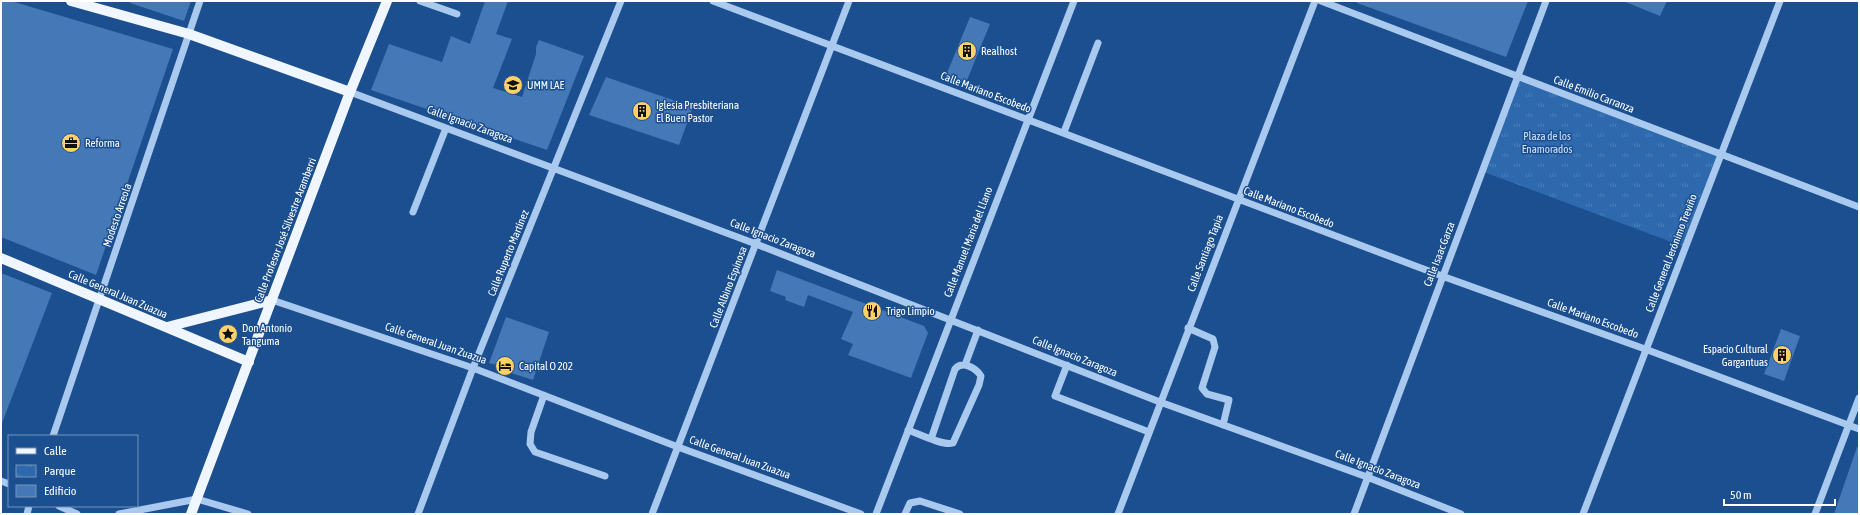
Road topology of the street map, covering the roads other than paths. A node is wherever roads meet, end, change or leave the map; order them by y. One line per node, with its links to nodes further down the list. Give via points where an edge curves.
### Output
1 (71, 1): 14 (main road, Calle Ignacio Zaragoza)
2 (200, 1): 14 (street, Modesto Arreola)
3 (387, 1): 18 (main road, Calle Profesor José Silvestre Aramberri)
4 (420, 1): 13 (street)
5 (621, 1): 23 (street, Calle Ruperto Martínez)
6 (713, 1): 16 (street, Calle Mariano Escobedo)
7 (849, 1): 16 (street, Calle Albino Espinosa)
8 (1074, 1): 19 (street, Calle Manuel Maria del Llano)
9 (1315, 1): 24 (street, Calle Santiago Tapia)
10 (1321, 1): 17 (street, Calle Emilio Carranza)
11 (1546, 1): 17 (street, Calle Isaac Garza)
12 (1780, 1): 22 (street, Calle General Jerónimo Treviño)
13 (457, 14)
14 (189, 34): 18 (main road, Calle Ignacio Zaragoza); 30 (street, Modesto Arreola)
15 (1098, 43): 21 (street)
16 (833, 46): 19 (street, Calle Mariano Escobedo); 27 (street, Calle Albino Espinosa)
17 (1519, 77): 22 (street, Calle Emilio Carranza); 29 (street, Calle Isaac Garza)
18 (350, 92): 20 (street, Calle Ignacio Zaragoza); 31 (main road, Calle Profesor José Silvestre Aramberri)
19 (1028, 119): 21 (street, Calle Mariano Escobedo); 32 (street, Calle Manuel Maria del Llano)
20 (446, 128): 23 (street, Calle Ignacio Zaragoza); 26 (street)
21 (1064, 132): 24 (street, Calle Mariano Escobedo)
22 (1721, 154): 25 (street, Calle Emilio Carranza); 36 (street, Calle General Jerónimo Treviño)
23 (554, 168): 27 (street, Calle Ignacio Zaragoza); 40 (street, Calle Ruperto Martínez)
24 (1238, 199): 29 (street, Calle Mariano Escobedo); 34 (street, Calle Santiago Tapia)
25 (1859, 207)
26 (413, 212)
27 (756, 244): 32 (street, Calle Ignacio Zaragoza); 51 (street, Calle Albino Espinosa)
28 (1, 258): 30 (main road, Calle General Juan Zuazua)
29 (1442, 276): 36 (street, Calle Mariano Escobedo); 53 (street, Calle Isaac Garza)
30 (100, 299): 33 (main road, Calle General Juan Zuazua); 49 (street, Modesto Arreola)
31 (272, 300): 33 (main road, Calle General Juan Zuazua); 37 (main road, Calle Profesor José Silvestre Aramberri); 40 (street, Calle General Juan Zuazua)
32 (950, 320): 35 (street, Calle Ignacio Zaragoza); 47 (street, Calle Manuel Maria del Llano)
33 (167, 327): 37 (main road)
34 (1188, 328): 43 (street, Calle Santiago Tapia); 44 (street, via 1213,339 1215,343 1202,388 1206,394 1229,400)
35 (978, 330): 38 (street); 39 (street, Calle Ignacio Zaragoza)
36 (1645, 349): 45 (street, Calle Mariano Escobedo); 69 (street, Calle General Jerónimo Treviño)
37 (249, 362): 54 (main road, Calle Profesor José Silvestre Aramberri)
38 (965, 365): 50 (street, via 956,366 952,372); 50 (street, via 977,370 981,379 956,439 949,444)
39 (1067, 365): 43 (street, Calle Ignacio Zaragoza); 48 (street, via 1055,396)
40 (474, 368): 41 (street, Calle General Juan Zuazua); 60 (street, Calle Ruperto Martínez)
41 (544, 395): 51 (street, Calle General Juan Zuazua); 52 (street, via 531,432 530,444 535,452)
42 (1859, 398): 45 (street)
43 (1160, 402): 44 (street, Calle Ignacio Zaragoza); 48 (street, Calle Santiago Tapia)
44 (1223, 425): 53 (street, Calle Ignacio Zaragoza)
45 (1848, 425): 46 (street, Calle Mariano Escobedo); 70 (street)
46 (1859, 429)
47 (908, 430): 50 (street); 63 (street, Calle Manuel Maria del Llano)
48 (1149, 432): 66 (street, Calle Santiago Tapia)
49 (54, 435)
50 (931, 439)
51 (678, 447): 61 (street, Calle Albino Espinosa); 62 (street, Calle General Juan Zuazua)
52 (606, 476)
53 (1367, 477): 67 (street, Calle Isaac Garza); 68 (street, Calle Ignacio Zaragoza)
54 (197, 499): 57 (street); 58 (main road, Calle Profesor José Silvestre Aramberri); 59 (street)
55 (61, 507): 56 (street)
56 (77, 514)
57 (119, 514)
58 (191, 514)
59 (248, 514)
60 (418, 514)
61 (652, 514)
62 (861, 514)
63 (876, 514)
64 (905, 514): 65 (street, via 910,503 920,501)
65 (960, 514)
66 (1118, 514)
67 (1354, 514)
68 (1461, 514)
69 (1583, 514)
70 (1815, 514)

